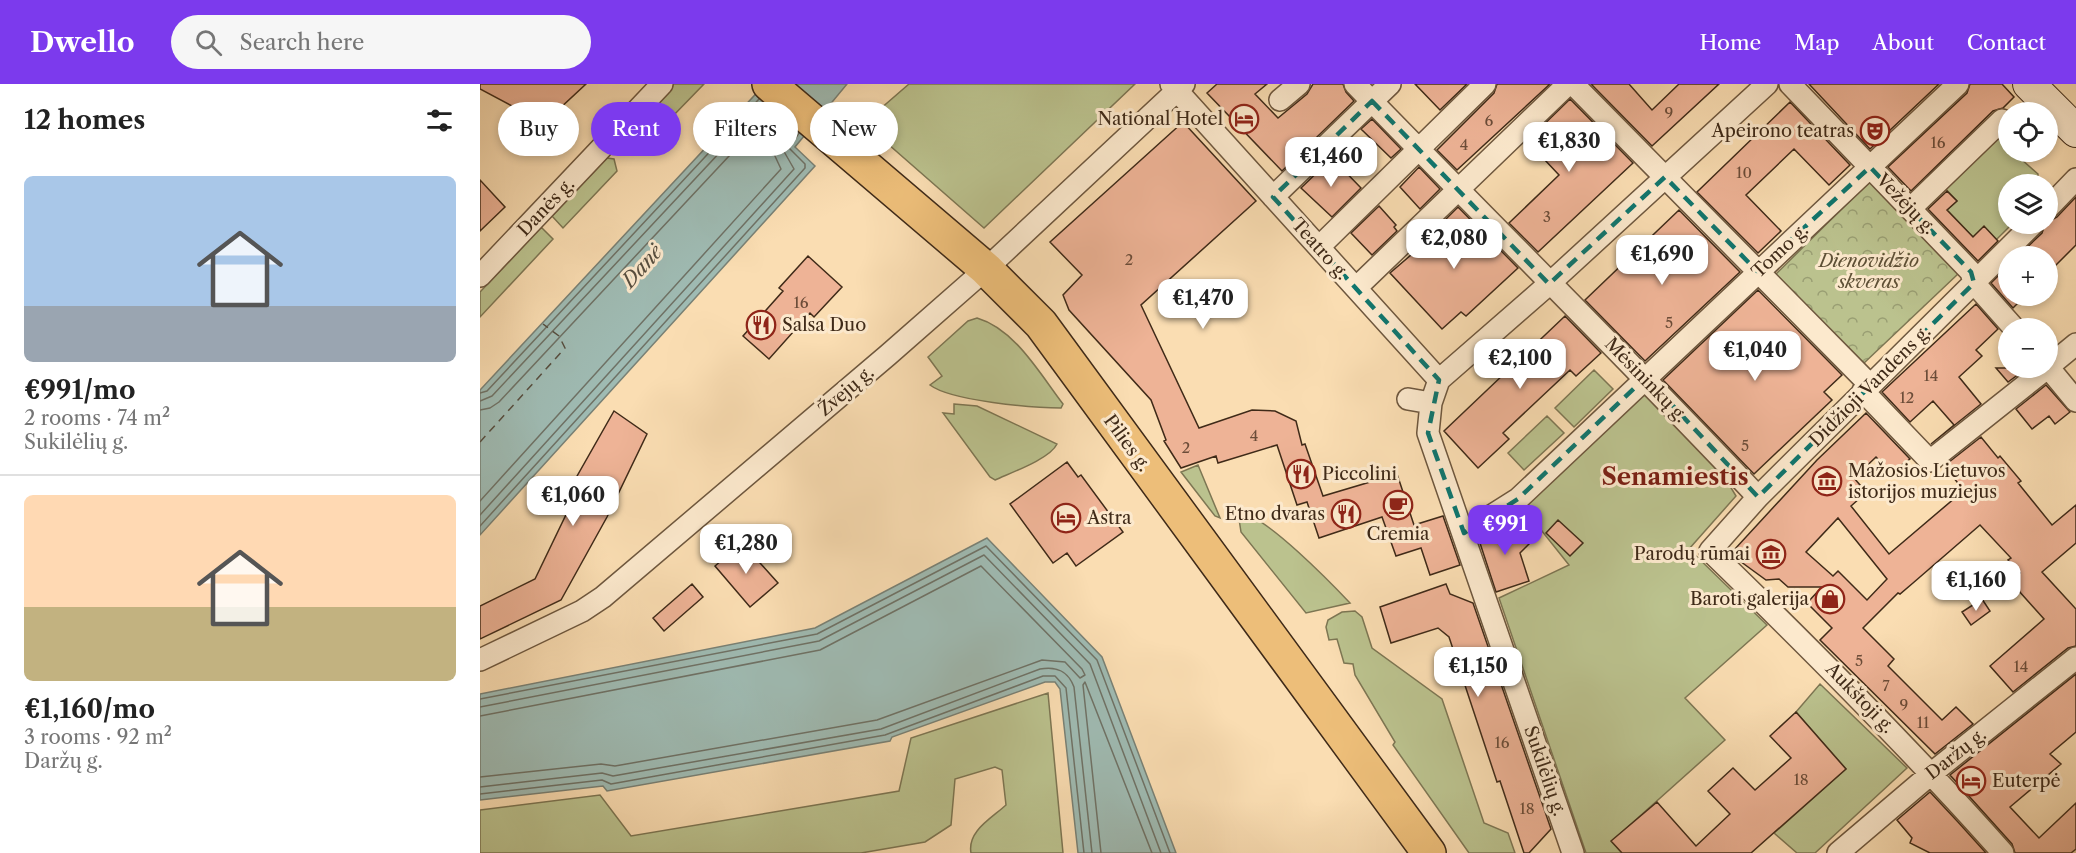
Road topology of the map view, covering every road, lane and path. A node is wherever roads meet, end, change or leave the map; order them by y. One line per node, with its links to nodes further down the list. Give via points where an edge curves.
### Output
1 (662, 84): 30 (street, Danės g.)
2 (769, 84): 28 (main road, Pilies g.)
3 (1299, 84): 14 (street)
4 (1355, 84): 15 (street, Mėsininkų g.)
5 (1390, 84): 15 (street)
6 (1485, 84): 18 (street)
7 (1568, 84): 22 (street)
8 (1573, 84): 20 (street)
9 (1767, 84): 20 (street)
10 (1790, 84): 19 (street, Vežėjų g.)
11 (1958, 84): 19 (street, Tomo g.)
12 (2029, 84): 17 (street)
13 (1177, 86): 23 (street, Teatro g.); 28 (street, Žvejų g.)
14 (1280, 100)
15 (1372, 101): 18 (street, Mėsininkų g.); 23 (street)
16 (1998, 124): 25 (street)
17 (2076, 130)
18 (1418, 149): 22 (street, Mėsininkų g.); 27 (street)
19 (1870, 167): 25 (street, Vežėjų g.); 29 (street, Tomo g.)
20 (1665, 177): 29 (street); 32 (street)
21 (2076, 179): 24 (street)
22 (1458, 189): 32 (street, Mėsininkų g.); 33 (street)
23 (1273, 196): 27 (street, Teatro g.)
24 (2058, 198)
25 (1910, 209): 31 (street, Vežėjų g., via 1971,272)
26 (2022, 234): 31 (street, Didžioji Vandens g.)
27 (1319, 248): 33 (street, Teatro g.)
28 (986, 269): 49 (street, Žvejų g., via 603,597); 51 (main road, Pilies g., via 1041,324)
29 (1758, 271): 37 (street, Tomo g.); 41 (street)
30 (480, 276)
31 (1974, 283): 34 (street, Vežėjų g.); 41 (street, Didžioji Vandens g.)
32 (1550, 284): 37 (street, Mėsininkų g.); 40 (street)
33 (1356, 288): 40 (street, Teatro g.)
34 (2005, 318)
35 (2076, 344): 36 (street)
36 (2058, 359)
37 (1646, 377): 45 (street, Mėsininkų g.); 46 (street, Tomo g., via 1518,499)
38 (2034, 378): 41 (street, via 1930,461)
39 (2057, 378): 43 (street)
40 (1439, 380): 44 (street, Sukilėlių g.)
41 (1867, 388): 45 (street, Didžioji Vandens g.)
42 (1408, 399): 44 (street)
43 (2076, 401)
44 (1431, 403): 46 (street, Sukilėlių g., via 1428,434)
45 (1758, 497): 47 (street, Didžioji Vandens g.)
46 (1464, 533): 52 (street, Sukilėlių g.)
47 (1710, 551): 50 (street, Aukštoji g.)
48 (2076, 658): 50 (street, Daržų g.)
49 (480, 660)
50 (1932, 773): 53 (street, Daržų g.); 54 (street, Aukštoji g.)
51 (1429, 853)
52 (1573, 853)
53 (1838, 853)
54 (2003, 853)

